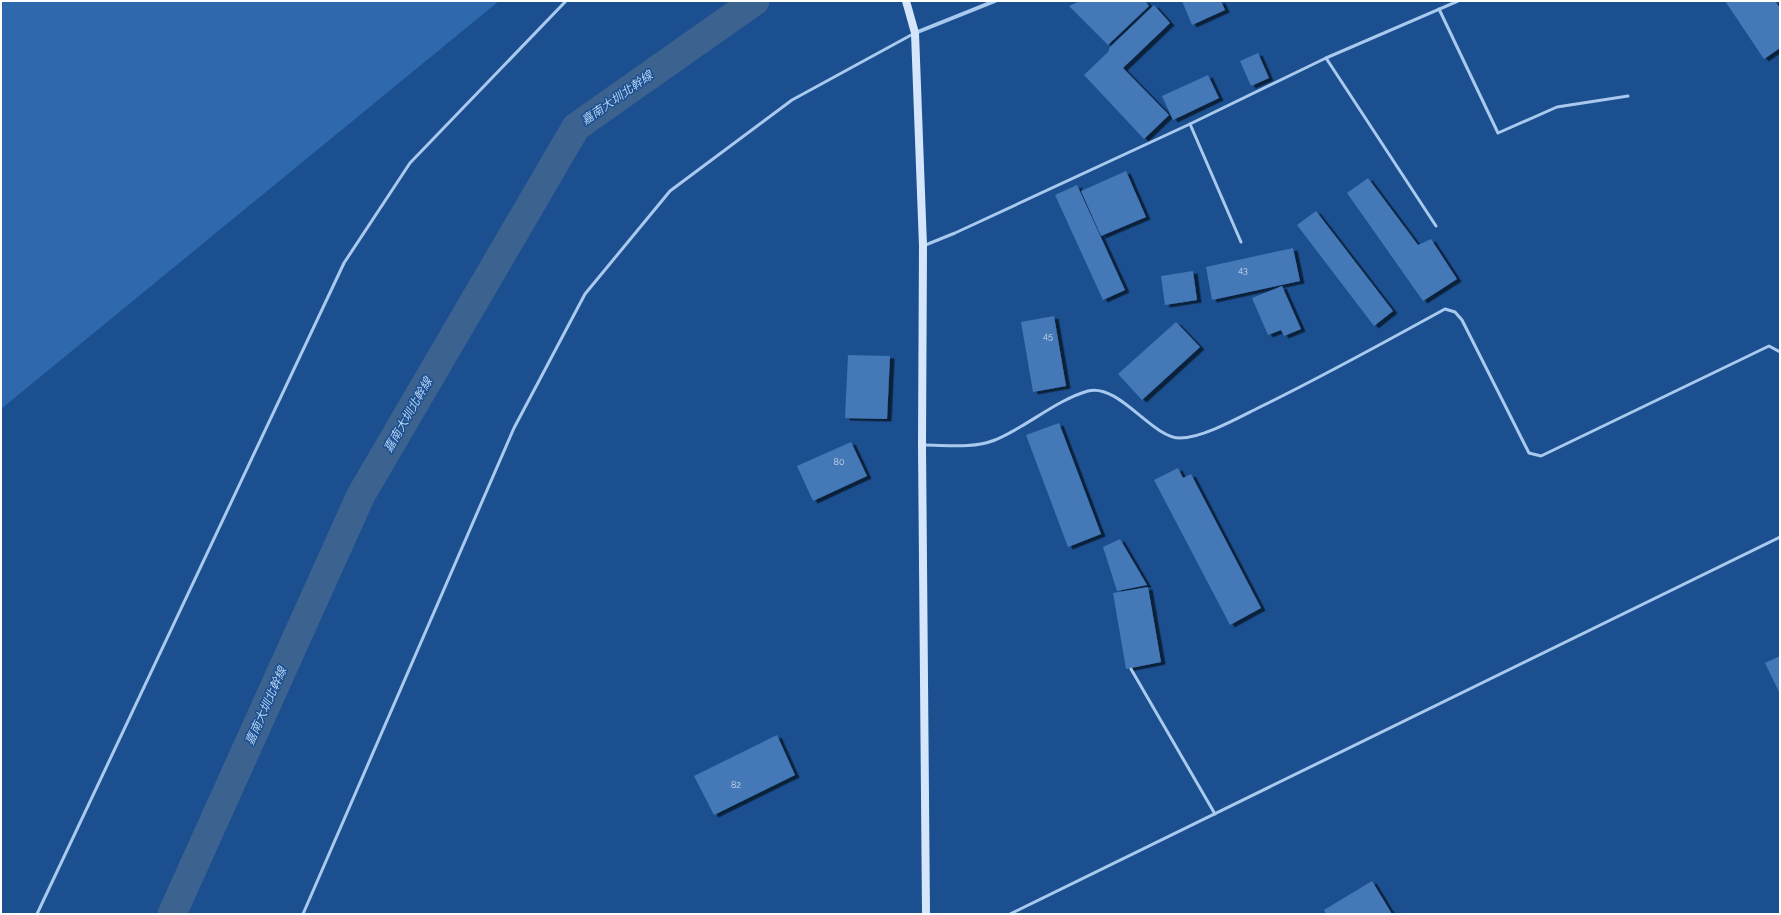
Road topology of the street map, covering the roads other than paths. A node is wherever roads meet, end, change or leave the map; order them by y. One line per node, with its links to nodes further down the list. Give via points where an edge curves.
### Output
1 (566, 1): 18 (lane, via 410,163 344,263)
2 (995, 1): 6 (street)
3 (1458, 1): 5 (lane)
4 (908, 5): 6 (main road)
5 (1440, 9): 7 (lane); 8 (lane, via 1498,133 1557,107)
6 (915, 33): 12 (main road); 19 (lane, via 792,100 670,191 585,294 514,428)
7 (1326, 58): 9 (lane); 10 (lane)
8 (1628, 96)
9 (1190, 124): 11 (lane); 12 (lane)
10 (1436, 226)
11 (1241, 242)
12 (923, 246): 14 (main road)
13 (1780, 352): 14 (lane, via 1769,346 1541,456 1529,453 1462,320 1455,312 1445,309 1318,379 1230,422 1192,437 1178,438 1164,433 1107,392 1089,391 995,440 972,446)
14 (922, 445): 20 (main road)
15 (1780, 537): 17 (lane)
16 (1131, 670): 17 (lane)
17 (1215, 814): 21 (lane)
18 (37, 914)
19 (303, 914)
20 (926, 914)
21 (1010, 914)

